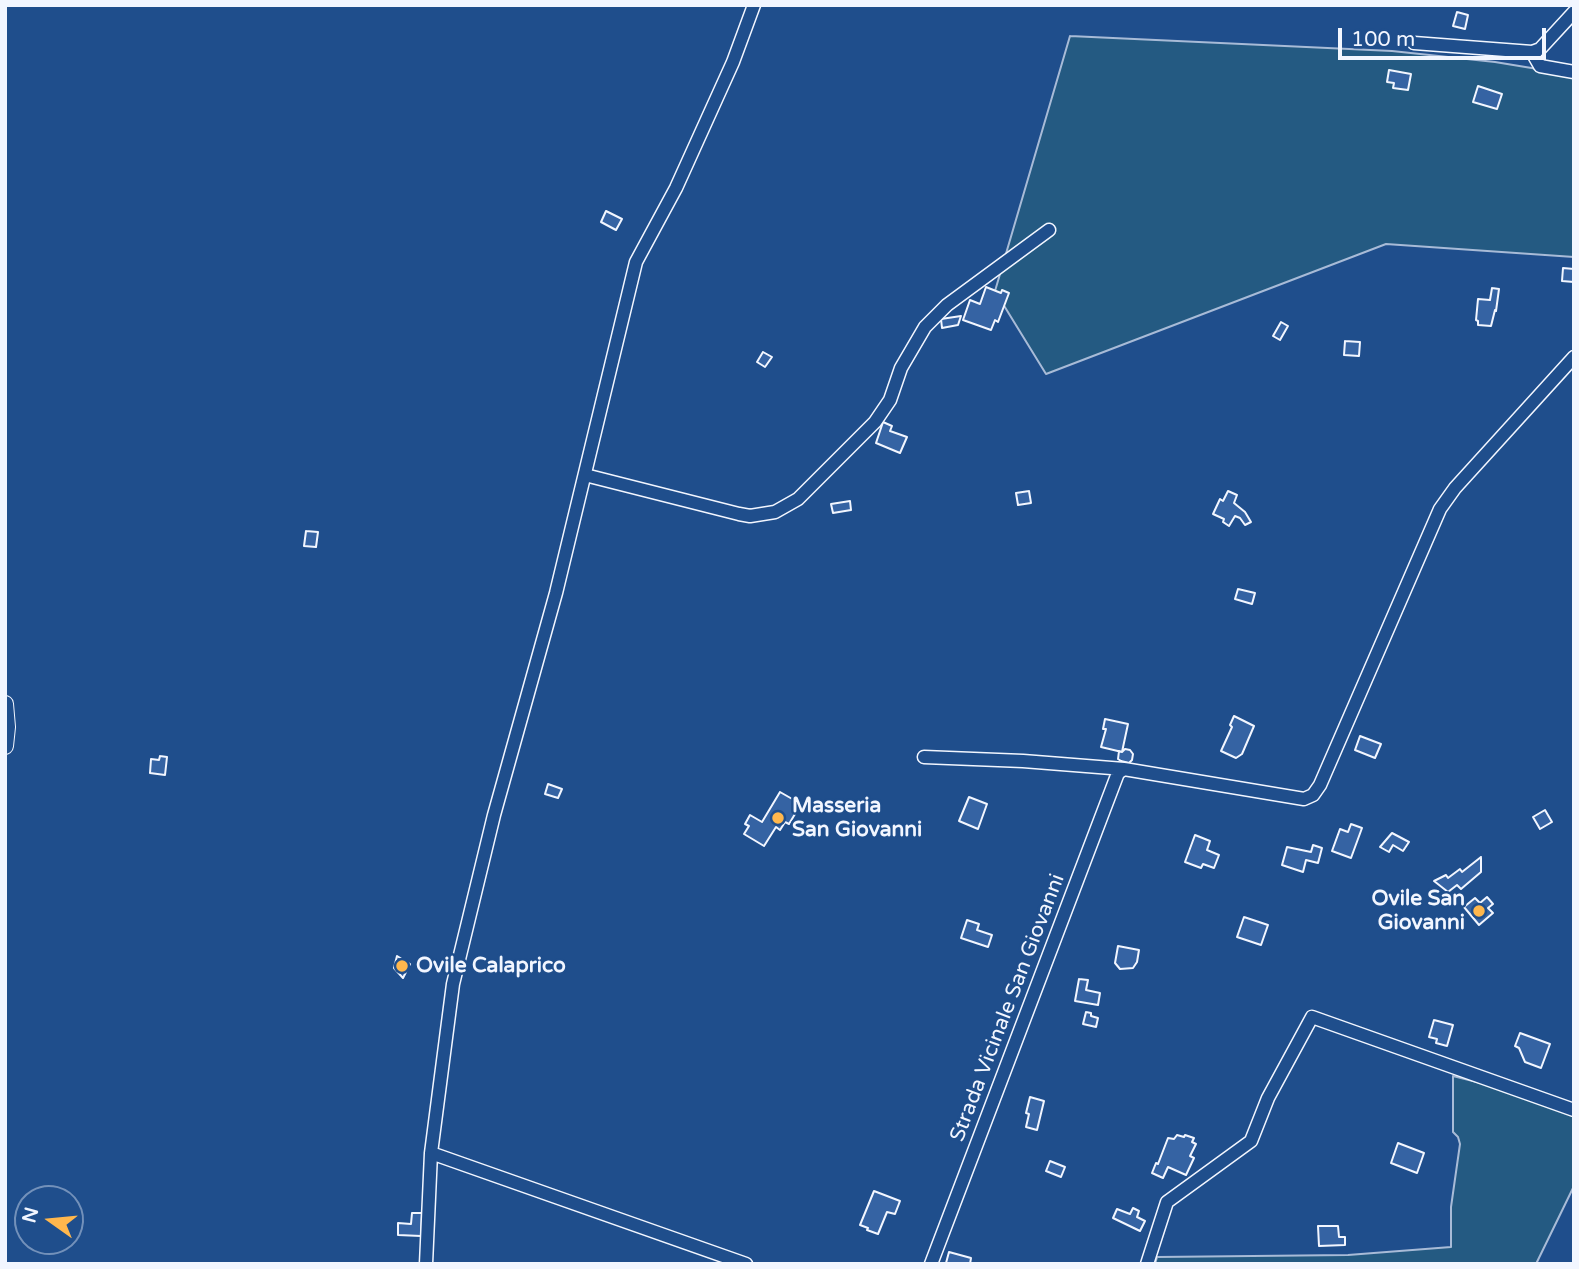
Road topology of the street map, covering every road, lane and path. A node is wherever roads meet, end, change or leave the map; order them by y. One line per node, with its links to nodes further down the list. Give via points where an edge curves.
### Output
1 (754, 5): 8 (street, via 676,188 636,262)
2 (1574, 12): 4 (street)
3 (1414, 43): 4 (street)
4 (1532, 52): 5 (street, via 1540,66)
5 (1574, 72)
6 (1049, 230): 8 (street, via 932,319 875,422 797,499 775,512 739,514)
7 (1574, 357): 12 (street, via 1440,509 1313,795 1304,799)
8 (585, 475): 14 (street, via 453,984)
9 (5, 704): 10 (street)
10 (5, 746)
11 (924, 757): 12 (street)
12 (1124, 769): 17 (street, Strada Vicinale San Giovanni, via 1118,773)
13 (1574, 1110): 18 (street, via 1312,1017 1268,1098 1251,1141 1167,1202)
14 (431, 1153): 15 (street); 16 (street)
15 (426, 1264)
16 (746, 1264)
17 (931, 1264)
18 (1147, 1264)

